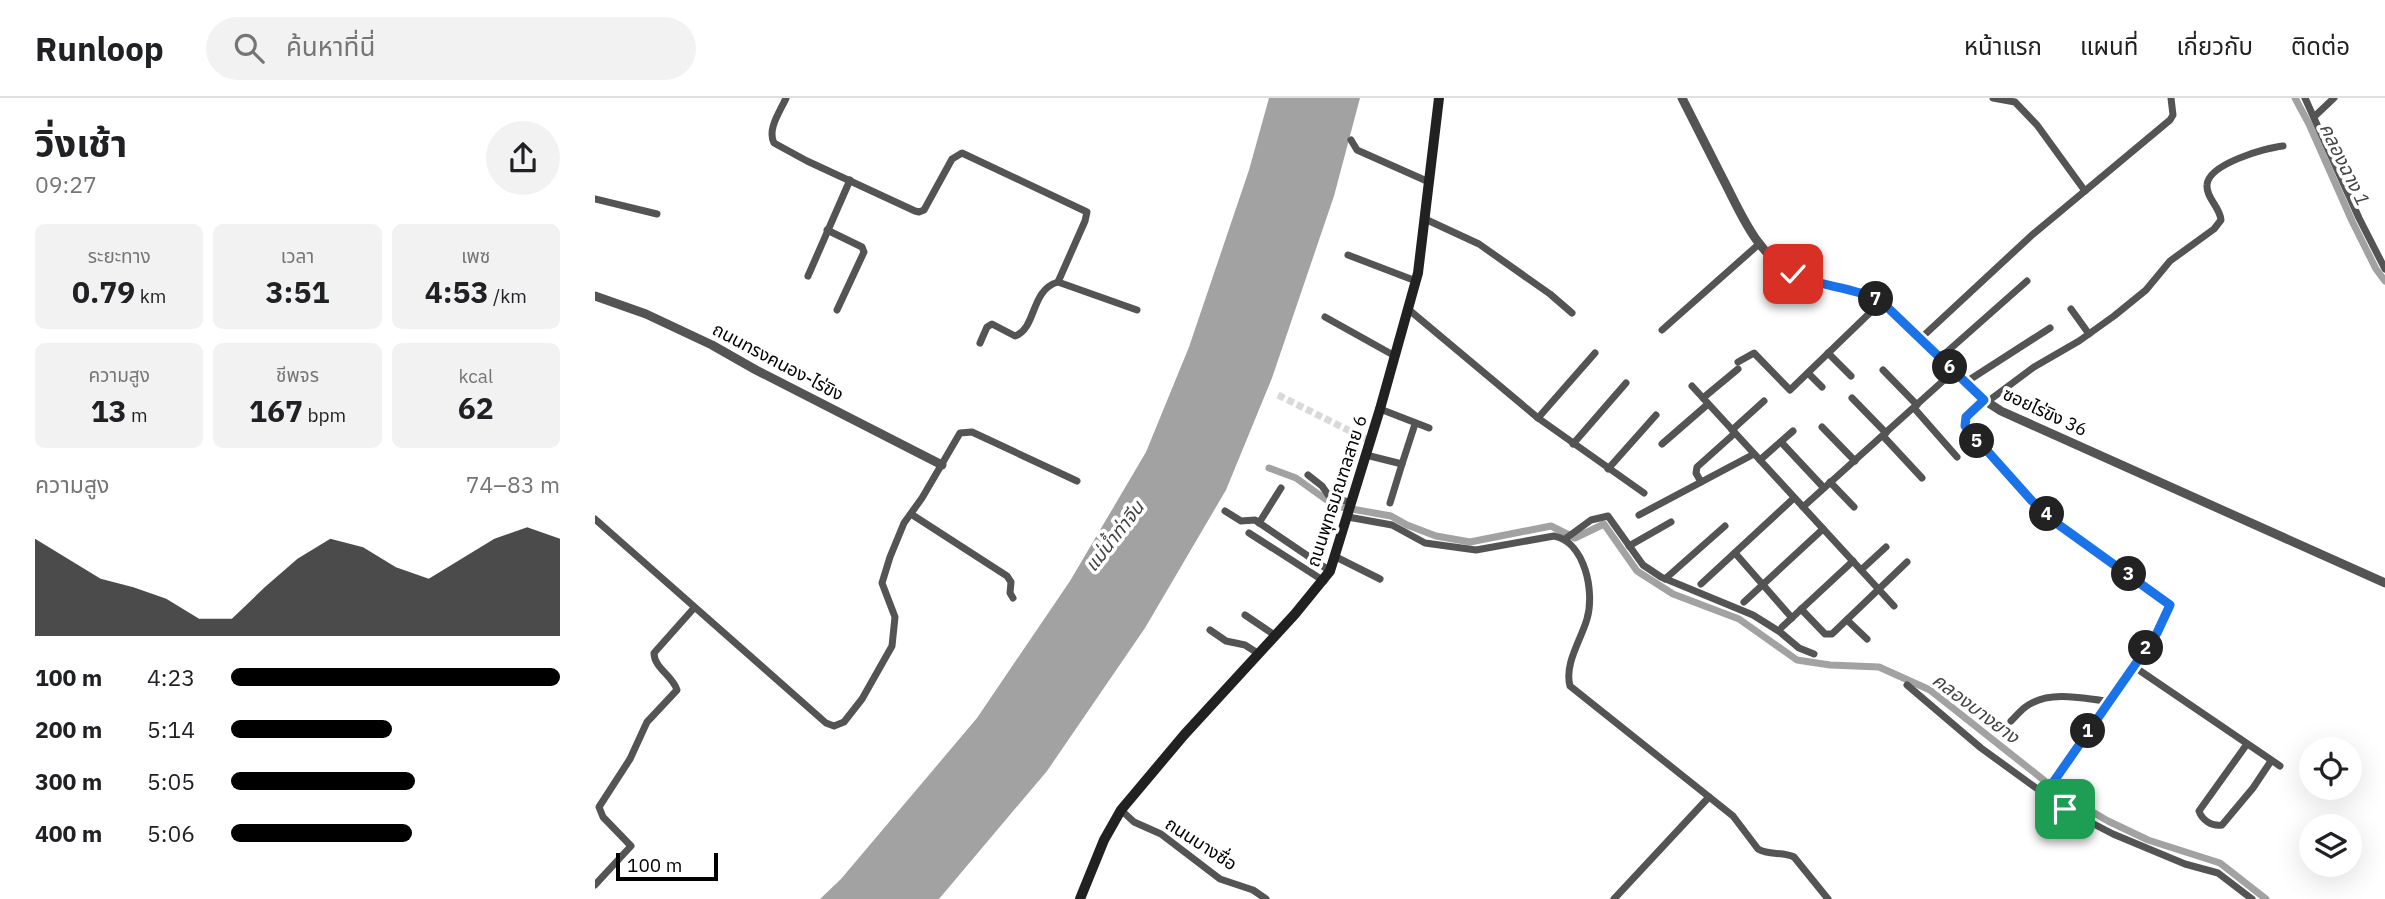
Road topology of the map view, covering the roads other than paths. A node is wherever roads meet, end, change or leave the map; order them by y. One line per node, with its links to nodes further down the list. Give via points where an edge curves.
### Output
1 (786, 98): 11 (street, via 772,128 772,141)
2 (1439, 98): 12 (main road, ถนนพุทธมณฑลสาย 6)
3 (1682, 98): 18 (street, ซอยไร่ขิง 36)
4 (1993, 98): 13 (street, via 2015,102)
5 (2171, 98): 13 (street, via 2170,120)
6 (2305, 98): 8 (street)
7 (2334, 98): 8 (street)
8 (2315, 116): 20 (street)
9 (1351, 140): 12 (street, via 1357,150)
10 (2283, 146): 35 (street, via 2249,153 2208,179 2207,188 2221,220)
11 (850, 180): 17 (street); 24 (street, via 919,212 952,159 962,153 1087,212)
12 (1429, 182): 16 (main road, ถนนพุทธมณฑลสาย 6)
13 (2085, 191): 36 (street)
14 (595, 199): 15 (street)
15 (657, 214)
16 (1425, 219): 22 (main road, ถนนพุทธมณฑลสาย 6); 31 (street, via 1479,244)
17 (827, 230): 21 (street); 29 (street, via 865,252)
18 (1759, 244): 26 (street, ซอยไร่ขิง 36, via 1800,277 1871,295); 34 (street)
19 (1348, 255): 22 (street)
20 (2385, 269)
21 (808, 276)
22 (1416, 281): 27 (main road, ถนนพุทธมณฑลสาย 6)
23 (2027, 281): 41 (street)
24 (1058, 282): 30 (street); 37 (street, via 1045,288 1020,334 1015,336 992,324)
25 (595, 296): 72 (street, ถนนทรงคนอง-ไร่ขิง, via 712,345)
26 (1881, 302): 36 (street, ซอยไร่ขิง 36); 39 (street)
27 (1408, 309): 40 (main road, ถนนพุทธมณฑลสาย 6); 57 (street)
28 (2071, 309): 35 (street)
29 (837, 310)
30 (1137, 310)
31 (1572, 313)
32 (1325, 317): 40 (street)
33 (2050, 328): 47 (street)
34 (1662, 330)
35 (2089, 334): 53 (street)
36 (1920, 339): 41 (street, ซอยไร่ขิง 36)
37 (980, 343)
38 (1595, 353): 57 (street)
39 (1828, 353): 44 (street); 45 (street)
40 (1395, 356): 55 (main road, ถนนพุทธมณฑลสาย 6)
41 (1940, 358): 43 (street, ซอยไร่ขิง 36)
42 (1883, 370): 54 (street)
43 (1954, 371): 47 (street, ซอยไร่ขิง 36); 54 (street)
44 (1808, 373): 49 (street); 51 (street, via 1790,390 1754,353)
45 (1851, 376)
46 (1626, 383): 65 (street)
47 (1966, 383): 53 (street, ซอยไร่ขิง 36)
48 (1692, 386): 51 (street)
49 (1822, 387)
50 (1852, 398): 63 (street)
51 (1706, 401): 62 (street); 66 (street)
52 (1764, 401): 62 (street)
53 (1986, 401): 108 (street, ซอยไร่ขิง 36); 126 (street, via 1964,421 1971,434 2059,525 2170,605)
54 (1915, 406): 63 (street); 69 (street)
55 (1380, 409): 58 (street); 67 (main road, ถนนพุทธมณฑลสาย 6)
56 (1656, 415): 73 (street)
57 (1538, 418): 65 (street)
58 (1415, 424): 60 (street); 71 (street)
59 (1822, 427): 70 (street)
60 (1429, 428)
61 (1794, 431): 64 (street)
62 (1734, 432): 68 (street); 77 (street, via 1697,467)
63 (1884, 434): 70 (street); 75 (street)
64 (1781, 442): 68 (street); 78 (street)
65 (1573, 444): 73 (street)
66 (1662, 444)
67 (1366, 455): 71 (street); 82 (main road, ถนนพุทธมณฑลสาย 6)
68 (1757, 457): 77 (street); 81 (street)
69 (1957, 457)
70 (1855, 461): 78 (street)
71 (1402, 464): 83 (street)
72 (942, 465): 76 (street, via 960,433 968,431); 87 (street)
73 (1608, 469): 80 (street)
74 (1308, 475): 82 (street, via 1329,496)
75 (1922, 478)
76 (1077, 481)
77 (1701, 482): 88 (street)
78 (1827, 485): 84 (street); 85 (street)
79 (1281, 488): 92 (street)
80 (1644, 493)
81 (1794, 498): 85 (street); 99 (street)
82 (1352, 503): 89 (main road, ถนนพุทธมณฑลสาย 6)
83 (1389, 503)
84 (1854, 507)
85 (1803, 508): 94 (street)
86 (1225, 511): 92 (street, via 1241,522 1252,519)
87 (911, 514): 112 (street, via 1007,576); 115 (street, via 883,581 895,617 891,646 862,699 841,725 826,723)
88 (1639, 515)
89 (1348, 517): 96 (street, via 1392,526 1425,543 1465,550); 100 (main road, ถนนพุทธมณฑลสาย 6)
90 (595, 519): 115 (street)
91 (1671, 522): 97 (street)
92 (1259, 523): 104 (street)
93 (1725, 526): 106 (street)
94 (1823, 529): 101 (street); 110 (street)
95 (1249, 533): 107 (street)
96 (1566, 538): 97 (street, via 1608,516); 134 (street, via 1583,565 1589,603 1572,660 1570,686)
97 (1629, 547): 106 (street, via 1643,565)
98 (1886, 547): 103 (street)
99 (1735, 553): 109 (street); 110 (street)
100 (1336, 557): 104 (main road, ถนนพุทธมณฑลสาย 6); 105 (street)
101 (1853, 561): 103 (street); 116 (street)
102 (1906, 562): 111 (street)
103 (1861, 570): 111 (street)
104 (1330, 571): 107 (main road, ถนนพุทธมณฑลสาย 6)
105 (1380, 579)
106 (1665, 579): 125 (street, via 1743,610)
107 (1324, 581): 122 (main road, ถนนพุทธมณฑลสาย 6)
108 (2385, 583)
109 (1701, 584)
110 (1763, 584): 113 (street); 118 (street)
111 (1879, 589): 114 (street); 119 (street)
112 (1013, 598)
113 (1744, 602)
114 (1894, 606)
115 (694, 608): 136 (street, via 653,655 677,690 647,722 630,760 599,807 631,846)
116 (1801, 608): 118 (street); 119 (street, via 1829,635)
117 (1245, 615): 122 (street)
118 (1791, 618): 120 (street)
119 (1847, 620): 123 (street)
120 (1782, 627)
121 (1210, 630): 124 (street)
122 (1276, 636): 124 (main road, ถนนพุทธมณฑลสาย 6)
123 (1867, 639)
124 (1259, 654): 135 (main road, ถนนพุทธมณฑลสาย 6)
125 (1814, 654)
126 (2133, 666): 128 (street); 130 (street)
127 (1907, 685): 133 (street, via 1981,748)
128 (2108, 701): 129 (street, via 2043,699 2030,703); 133 (street)
129 (2011, 721)
130 (2247, 744): 131 (street); 131 (street, via 2199,811 2210,823 2222,825)
131 (2271, 761): 132 (street)
132 (2280, 766)
133 (2046, 792): 141 (street, via 2065,809 2113,834 2218,873)
134 (1709, 797): 139 (street); 140 (street, via 1745,829 1758,849 1794,857)
135 (1121, 810): 137 (main road, ถนนพุทธมณฑลสาย 6); 138 (street, ถนนบางซื่อ, via 1220,879)
136 (595, 885)
137 (1080, 899)
138 (1266, 899)
139 (1615, 899)
140 (1828, 899)
141 (2252, 899)

